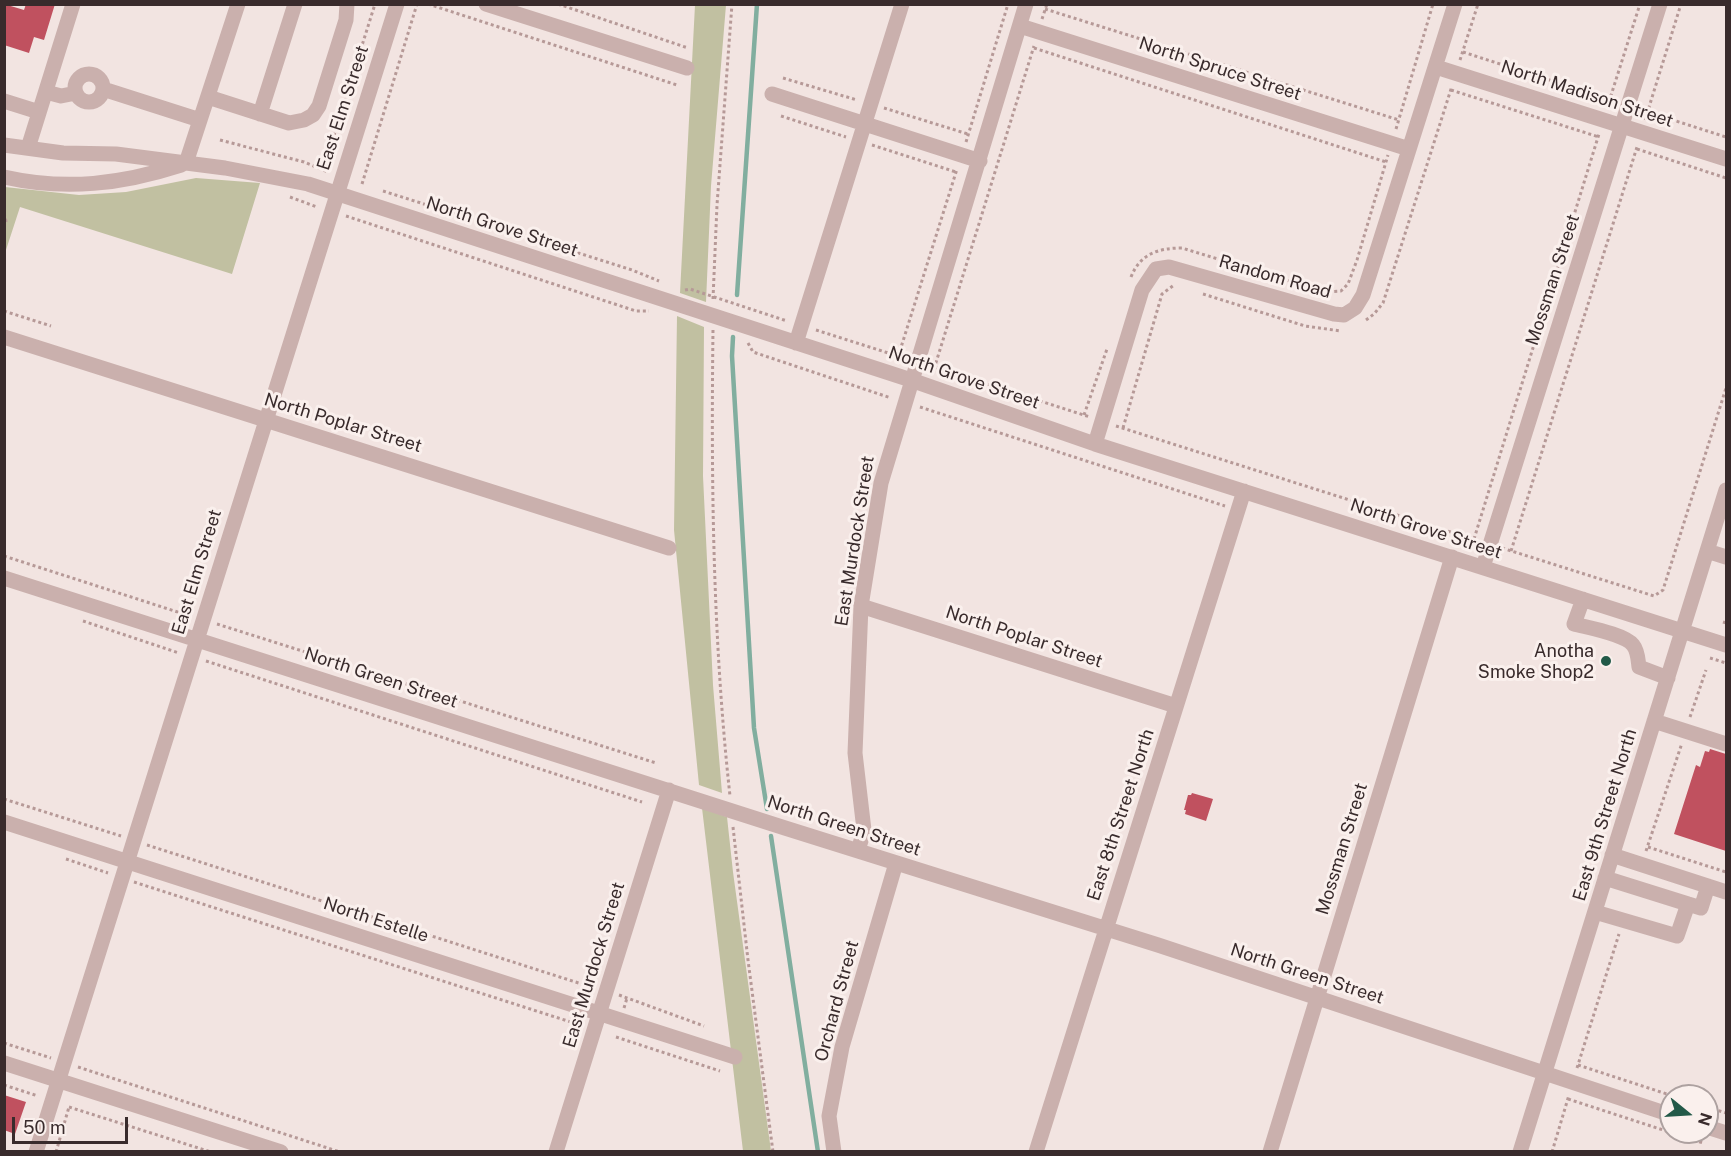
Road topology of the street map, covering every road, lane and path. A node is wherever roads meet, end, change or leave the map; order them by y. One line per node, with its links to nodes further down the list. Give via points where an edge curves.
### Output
1 (73, 4): 33 (street)
2 (238, 4): 35 (street)
3 (295, 4): 41 (street)
4 (347, 4): 41 (street, via 343,31 313,115 289,123)
5 (375, 4): 62 (path)
6 (397, 4): 64 (street, East Elm Street)
7 (417, 4): 64 (path, via 362,184)
8 (428, 4): 31 (path)
9 (486, 4): 29 (street)
10 (558, 4): 25 (path)
11 (732, 4): 77 (path)
12 (902, 4): 45 (street)
13 (1008, 4): 57 (path)
14 (1026, 4): 23 (street, East Murdock Street)
15 (1047, 4): 22 (path)
16 (1433, 4): 43 (path)
17 (1455, 4): 28 (street, Random Road)
18 (1478, 4): 27 (path)
19 (1640, 4): 36 (path)
20 (1660, 4): 38 (street, Mossman Street)
21 (1681, 4): 40 (path)
22 (1045, 9): 24 (path); 43 (path)
23 (1020, 26): 24 (street, North Spruce Street); 59 (street, East Murdock Street)
24 (1038, 32): 26 (path); 52 (street, North Spruce Street)
25 (687, 48)
26 (1034, 48): 60 (path); 92 (path)
27 (1462, 52): 30 (path); 36 (path)
28 (1436, 67): 30 (street, North Madison Street); 55 (street, Random Road)
29 (687, 68)
30 (1456, 73): 32 (path); 44 (street, North Madison Street)
31 (677, 85)
32 (1450, 90): 48 (path); 81 (path, via 1383,303 1374,315)
33 (46, 92): 39 (street); 42 (street, via 61,96 76,93 91,102 99,98 103,89)
34 (772, 94): 45 (street)
35 (208, 97): 41 (street); 42 (street)
36 (1610, 100): 38 (path); 44 (path)
37 (4, 101): 39 (street)
38 (1629, 106): 40 (path); 46 (street, Mossman Street)
39 (39, 112): 54 (street)
40 (1648, 112): 47 (path); 49 (path)
41 (260, 114)
42 (200, 120): 61 (street)
43 (1399, 120): 52 (path)
44 (1604, 120): 46 (street, North Madison Street); 48 (path)
45 (866, 124): 57 (street); 82 (street)
46 (1623, 126): 47 (street, North Madison Street); 51 (street, Mossman Street)
47 (1642, 132): 56 (path); 58 (street, North Madison Street)
48 (1598, 137): 51 (path); 107 (path)
49 (1726, 137)
50 (220, 140): 62 (path)
51 (1617, 143): 56 (path); 108 (street, Mossman Street)
52 (1392, 144): 55 (street, North Spruce Street); 60 (path)
53 (4, 145): 54 (street, North Grove Street)
54 (28, 148): 61 (street, North Grove Street)
55 (1409, 149): 101 (street, Random Road, via 1363,296 1355,308 1344,315 1334,314 1169,267 1156,269 1142,290)
56 (1636, 149): 65 (path); 110 (path)
57 (962, 155): 59 (street); 90 (path)
58 (1726, 159)
59 (980, 161): 91 (street, East Murdock Street)
60 (1386, 162): 72 (path, via 1357,260 1348,284 1341,291 1326,292 1182,248 1161,249 1145,256)
61 (186, 163): 63 (street, North Grove Street, via 112,183 39,182); 68 (street, North Grove Street, via 308,184)
62 (323, 170): 64 (path)
63 (4, 177)
64 (342, 177): 68 (street, East Elm Street)
65 (1726, 178)
66 (373, 188): 73 (path)
67 (281, 194): 69 (path)
68 (337, 194): 69 (street, East Elm Street); 80 (street, North Grove Street)
69 (332, 211): 79 (path, via 636,311); 100 (street, East Elm Street)
70 (4, 213): 71 (path)
71 (4, 226)
72 (1131, 278)
73 (662, 282)
74 (1184, 288): 102 (path, via 1172,285 1162,294)
75 (681, 290): 77 (path)
76 (1195, 291): 85 (path, via 1305,326)
77 (714, 297): 80 (path); 82 (path)
78 (4, 311): 83 (path)
79 (650, 311)
80 (713, 322): 84 (path); 89 (street, North Grove Street); 135 (path, via 713,540)
81 (1359, 324)
82 (802, 325): 89 (street); 90 (path)
83 (51, 327)
84 (723, 332)
85 (1343, 332)
86 (4, 337): 100 (street, North Poplar Street)
87 (745, 338): 97 (path, via 753,352)
88 (1109, 341): 99 (path)
89 (796, 343): 93 (street, North Grove Street)
90 (898, 356): 91 (path); 93 (path)
91 (917, 362): 92 (path); 94 (street, East Murdock Street)
92 (934, 368): 95 (path); 99 (path)
93 (892, 374): 94 (street, North Grove Street)
94 (911, 380): 95 (street, North Grove Street); 97 (street, East Murdock Street)
95 (928, 386): 98 (path); 103 (street, North Grove Street)
96 (1726, 388): 110 (path, via 1663,590 1654,596)
97 (904, 402): 98 (path); 118 (street, East Murdock Street, via 881,483)
98 (921, 407): 106 (path)
99 (1084, 415): 101 (path)
100 (266, 420): 109 (street, North Poplar Street); 120 (street, East Elm Street)
101 (1102, 421): 102 (path); 103 (street, Random Road)
102 (1123, 428): 107 (path)
103 (1095, 444): 105 (street, North Grove Street)
104 (1726, 490): 111 (street, East 9th Street North)
105 (1244, 491): 106 (street, East 8th Street North); 113 (street, North Grove Street)
106 (1238, 508): 128 (street, East 8th Street North)
107 (1474, 539): 108 (path)
108 (1490, 544): 110 (path); 115 (street, Mossman Street)
109 (669, 548)
110 (1511, 551)
111 (1707, 551): 114 (street); 121 (street, East 9th Street North)
112 (4, 556): 120 (path)
113 (1452, 557): 115 (street, North Grove Street); 154 (street, Mossman Street)
114 (1726, 557)
115 (1483, 567): 117 (street, North Grove Street)
116 (4, 578): 122 (street, North Green Street)
117 (1583, 599): 121 (street, North Grove Street); 127 (street, via 1575,624 1624,638 1636,650 1639,667)
118 (861, 606): 128 (street, North Poplar Street); 139 (street, East Murdock Street, via 855,753 864,830)
119 (81, 620): 124 (path)
120 (203, 620): 122 (street, East Elm Street); 131 (path)
121 (1682, 631): 123 (street, North Grove Street); 127 (street, East 9th Street North)
122 (197, 640): 124 (street, East Elm Street); 132 (street, North Green Street)
123 (1726, 645)
124 (191, 657): 134 (path); 137 (street, East Elm Street)
125 (1710, 658): 126 (path)
126 (1726, 663)
127 (1668, 678): 129 (street, East 9th Street North)
128 (1176, 706): 151 (street, East 8th Street North)
129 (1654, 721): 130 (street); 140 (street, East 9th Street North)
130 (1726, 744)
131 (656, 763)
132 (669, 790): 135 (street, North Green Street); 155 (street, East Murdock Street)
133 (4, 799): 137 (path)
134 (642, 802)
135 (732, 810): 139 (street, North Green Street); 177 (path)
136 (4, 822): 142 (street, North Estelle)
137 (134, 840): 142 (street, East Elm Street); 152 (path)
138 (1648, 847): 144 (path)
139 (858, 851): 143 (street, North Green Street)
140 (1612, 855): 146 (street, East 9th Street North); 147 (street)
141 (58, 857): 145 (path)
142 (127, 861): 145 (street, East Elm Street); 155 (street, North Estelle)
143 (896, 863): 151 (street, North Green Street); 178 (street, Orchard Street, via 842,1047 829,1116)
144 (1726, 872)
145 (122, 878): 156 (path); 161 (street, East Elm Street)
146 (1605, 879): 149 (street); 150 (street, East 9th Street North)
147 (1708, 886): 148 (street); 149 (street, via 1701,908)
148 (1726, 892)
149 (1688, 904): 150 (street, via 1677,936)
150 (1595, 912): 165 (street, East 9th Street North)
151 (1106, 929): 154 (street, North Green Street); 179 (street, East 8th Street North)
152 (588, 986)
153 (627, 998): 157 (path)
154 (1317, 998): 165 (street, North Green Street); 180 (street, Mossman Street)
155 (600, 1012): 160 (street, North Estelle); 176 (street, East Murdock Street)
156 (577, 1024)
157 (704, 1026)
158 (616, 1037): 164 (path)
159 (4, 1043): 161 (path)
160 (735, 1057)
161 (64, 1062): 166 (street, East Elm Street); 175 (path)
162 (4, 1063): 166 (street)
163 (1578, 1065): 167 (path)
164 (720, 1071)
165 (1545, 1073): 170 (street, North Green Street); 181 (street, East 9th Street North)
166 (58, 1080): 172 (street, East Elm Street); 174 (street)
167 (1659, 1091)
168 (1568, 1099): 171 (path)
169 (69, 1107): 173 (path)
170 (1659, 1111)
171 (1659, 1128)
172 (36, 1152)
173 (211, 1152)
174 (281, 1152)
175 (340, 1152)
176 (556, 1152)
177 (773, 1152)
178 (834, 1152)
179 (1036, 1152)
180 (1270, 1152)
181 (1520, 1152)

